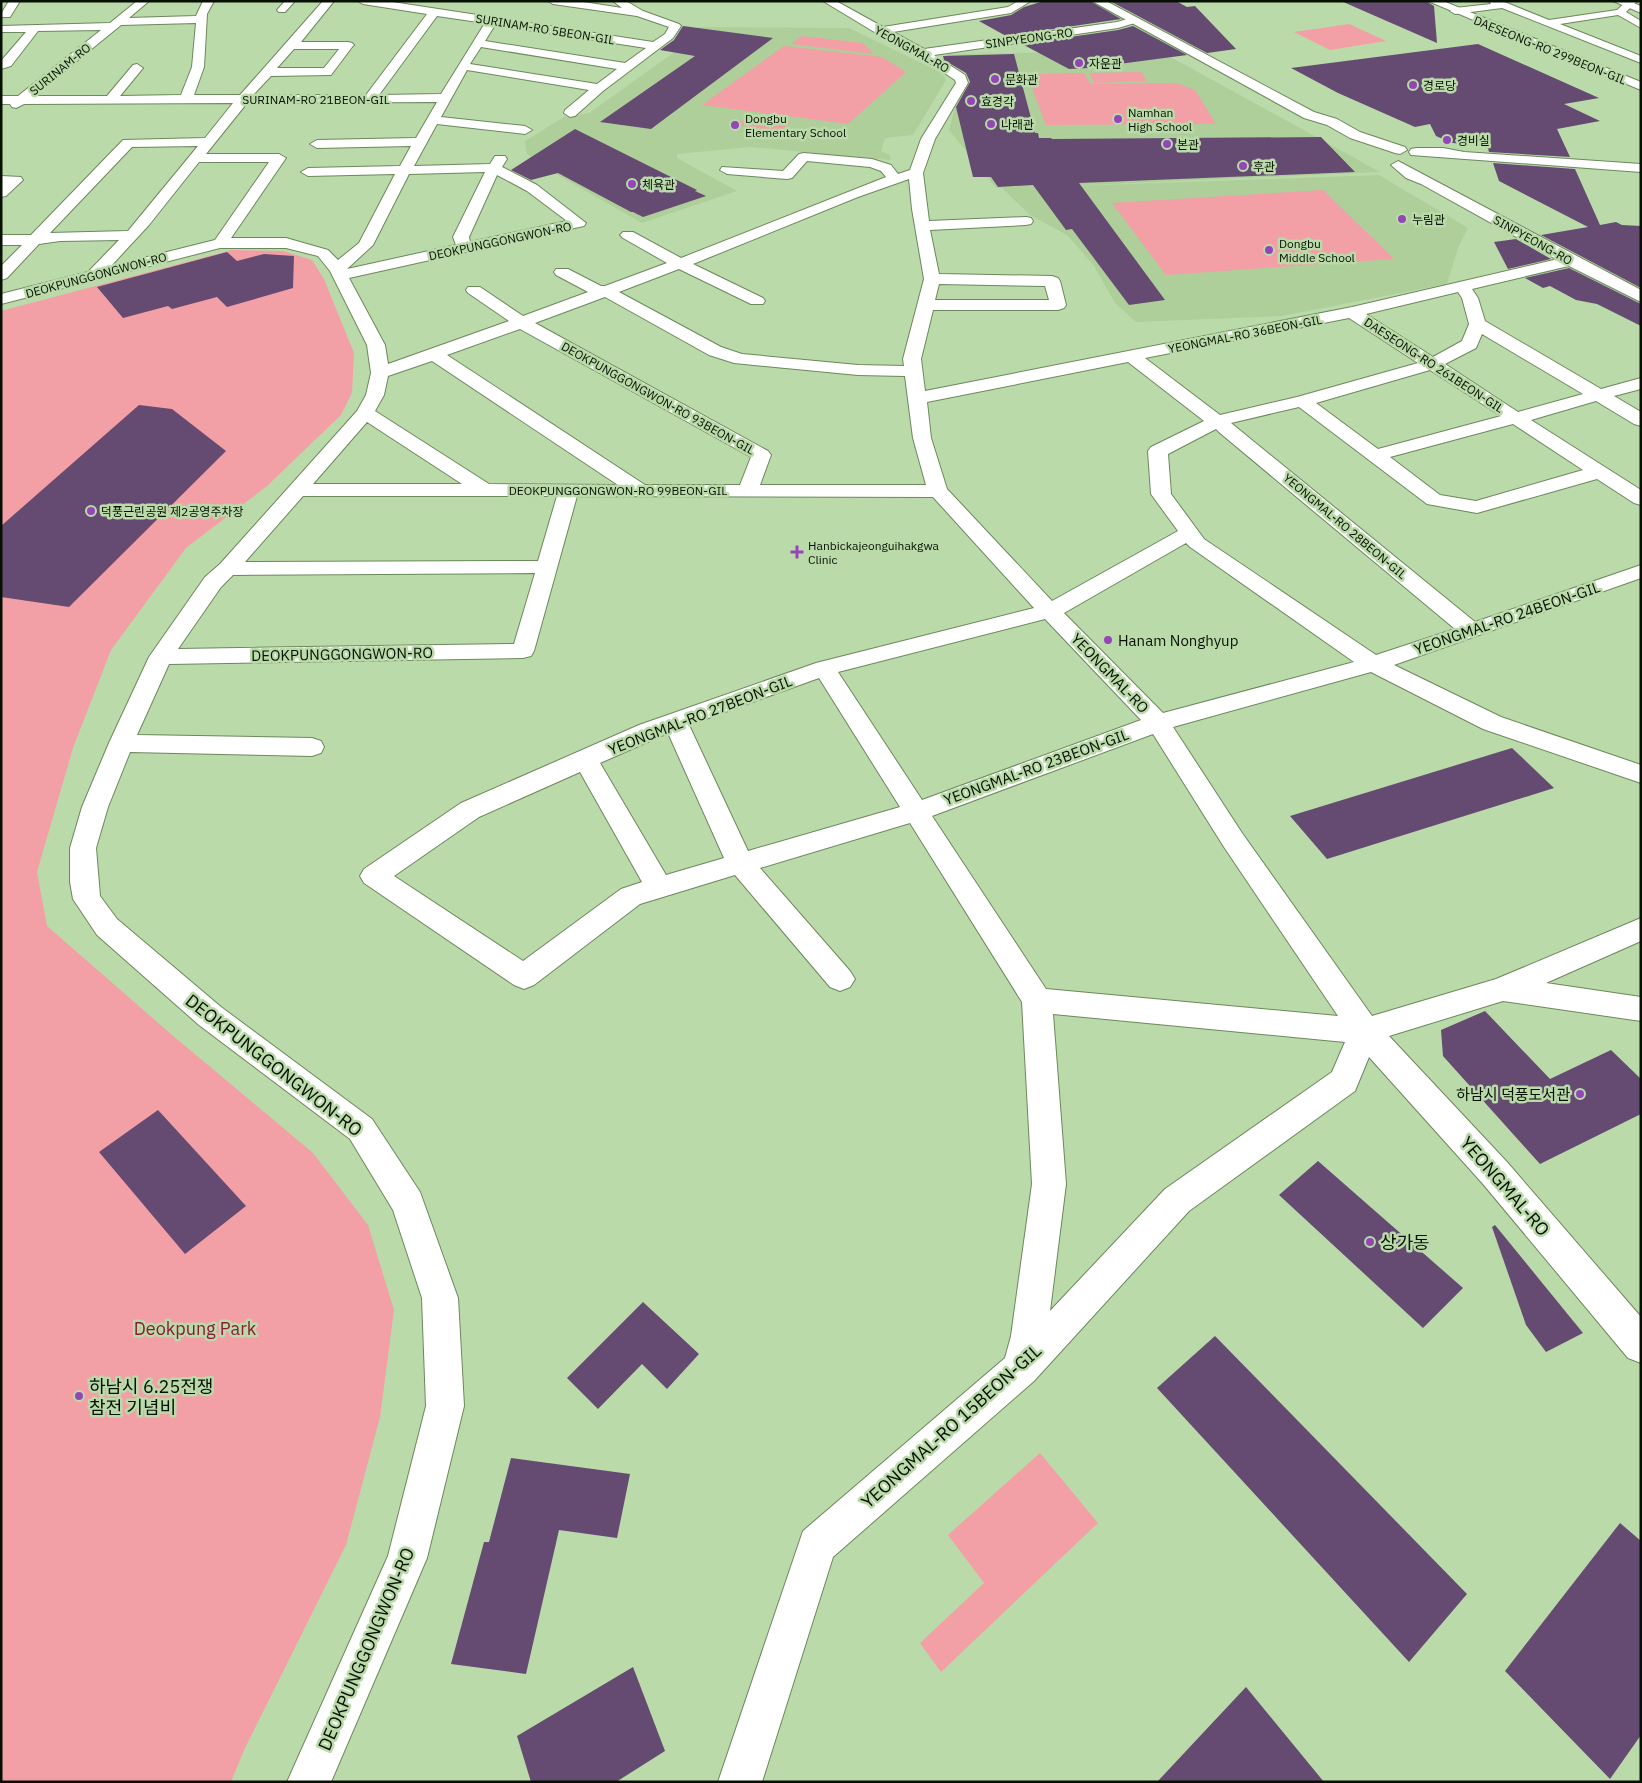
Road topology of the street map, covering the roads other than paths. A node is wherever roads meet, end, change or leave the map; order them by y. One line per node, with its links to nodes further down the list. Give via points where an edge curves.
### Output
1 (15, 1): 22 (street)
2 (144, 1): 28 (street, SURINAM-RO)
3 (209, 1): 23 (street)
4 (291, 1): 17 (lane)
5 (329, 1): 35 (street)
6 (362, 1): 20 (street, SURINAM-RO 5BEON-GIL)
7 (553, 1): 21 (street)
8 (618, 1): 21 (street)
9 (828, 1): 32 (street, YEONGMAL-RO)
10 (1026, 1): 32 (street, via 1011,10)
11 (1097, 1): 25 (street)
12 (1433, 1): 19 (street, DAESEONG-RO 299BEON-GIL)
13 (1606, 1): 15 (lane)
14 (1497, 3): 19 (lane); 27 (lane)
15 (1631, 3): 16 (street); 18 (street)
16 (1619, 7): 27 (lane); 29 (lane)
17 (282, 10)
18 (1641, 10)
19 (1455, 11): 44 (street, DAESEONG-RO 299BEON-GIL)
20 (434, 12): 24 (street, SURINAM-RO 5BEON-GIL); 46 (street)
21 (639, 13): 36 (street, via 675,26 669,36)
22 (6, 15)
23 (202, 19): 26 (street); 48 (street, via 198,67)
24 (492, 20): 34 (street); 36 (street, SURINAM-RO 5BEON-GIL)
25 (1134, 20): 37 (street, SINPYEONG-RO); 56 (street)
26 (167, 21): 28 (street); 33 (street)
27 (1547, 23): 38 (lane)
28 (116, 24): 31 (street); 51 (street, SURINAM-RO)
29 (1641, 25)
30 (1, 28): 31 (street)
31 (35, 28): 39 (street, via 7,64)
32 (880, 31): 37 (street, YEONGMAL-RO)
33 (161, 36)
34 (477, 43): 40 (street); 41 (street)
35 (292, 46): 43 (street); 43 (street, via 348,45 327,72)
36 (656, 46): 41 (street)
37 (924, 53): 76 (street, YEONGMAL-RO, via 961,78 962,83)
38 (1641, 60)
39 (1, 65)
40 (463, 66): 45 (street); 47 (street)
41 (627, 67): 45 (street)
42 (137, 68): 52 (street)
43 (268, 72): 49 (street)
44 (1641, 86)
45 (599, 88): 54 (street)
46 (370, 98): 47 (street, SURINAM-RO 21BEON-GIL); 50 (street, SURINAM-RO 21BEON-GIL)
47 (446, 98): 58 (street)
48 (186, 99): 49 (street, SURINAM-RO 21BEON-GIL); 52 (street, SURINAM-RO 21BEON-GIL)
49 (243, 99): 50 (street, SURINAM-RO 21BEON-GIL); 61 (street)
50 (320, 99): 55 (street)
51 (21, 100): 52 (street, SURINAM-RO 21BEON-GIL); 53 (street, SURINAM-RO 21BEON-GIL)
52 (110, 100)
53 (5, 105)
54 (570, 112)
55 (309, 114)
56 (1309, 115): 64 (street); 66 (street, via 1318,125)
57 (509, 118): 59 (street)
58 (433, 120): 59 (street); 62 (street)
59 (496, 127): 60 (street)
60 (525, 130)
61 (209, 142): 68 (street); 85 (street, via 128,143)
62 (421, 142): 63 (street); 73 (street)
63 (317, 144)
64 (1400, 150): 65 (street); 71 (street, SINPYEONG-RO, via 1386,152 1383,157)
65 (1416, 152): 67 (street); 70 (street, via 1428,157)
66 (1376, 156)
67 (1464, 156): 70 (street); 72 (street)
68 (196, 158): 83 (street); 86 (street, via 279,158)
69 (497, 163): 73 (street); 87 (street, via 461,237); 87 (street, DEOKPUNGGONGWON-RO, via 579,224)
70 (1429, 164): 71 (street, via 1414,168); 78 (street)
71 (1398, 165): 78 (street, SINPYEONG-RO)
72 (1641, 168)
73 (405, 169): 75 (street); 90 (street, via 365,245)
74 (727, 170): 76 (street, via 786,175 804,157 872,163)
75 (308, 172)
76 (905, 176): 81 (street, YEONGMAL-RO); 89 (street)
77 (1, 180): 79 (street, via 16,180)
78 (1426, 181): 88 (street, SINPYEONG-RO)
79 (1, 193)
80 (1026, 221): 81 (street)
81 (922, 226): 94 (street, YEONGMAL-RO)
82 (628, 234): 89 (street)
83 (131, 235): 85 (street, via 60,236); 93 (street)
84 (1, 240): 85 (street)
85 (35, 240): 92 (street)
86 (220, 243): 90 (street, DEOKPUNGGONGWON-RO, via 286,243 323,253); 93 (street, DEOKPUNGGONGWON-RO)
87 (465, 249): 90 (street, DEOKPUNGGONGWON-RO)
88 (1571, 261): 95 (street, YEONGMAL-RO 36BEON-GIL); 98 (street, SINPYEONG-RO)
89 (679, 264): 97 (street); 100 (street)
90 (338, 272): 109 (street, DEOKPUNGGONGWON-RO, via 376,345)
91 (562, 272): 97 (street, via 598,291)
92 (1, 275)
93 (94, 275): 99 (street, DEOKPUNGGONGWON-RO)
94 (932, 279): 101 (street, YEONGMAL-RO); 101 (street, via 1052,281 1058,305)
95 (1462, 287): 102 (street, YEONGMAL-RO 36BEON-GIL); 104 (street, via 1470,298)
96 (474, 290): 103 (street)
97 (605, 291): 103 (street); 108 (street, via 715,351 740,359 858,370)
98 (1641, 297)
99 (1, 299)
100 (757, 301)
101 (925, 305): 108 (street, YEONGMAL-RO, via 912,359)
102 (1352, 312): 106 (street, YEONGMAL-RO 36BEON-GIL); 107 (street, DAESEONG-RO 261BEON-GIL)
103 (522, 323): 105 (street); 122 (street, DEOKPUNGGONGWON-RO 93BEON-GIL, via 761,455)
104 (1478, 324): 107 (street, via 1470,344); 111 (street)
105 (434, 354): 109 (street); 121 (street)
106 (1133, 356): 112 (street, YEONGMAL-RO 36BEON-GIL); 117 (street, YEONGMAL-RO 28BEON-GIL)
107 (1433, 364): 113 (street); 115 (street, DAESEONG-RO 261BEON-GIL)
108 (913, 371): 112 (street, YEONGMAL-RO)
109 (380, 373): 114 (street, DEOKPUNGGONGWON-RO, via 375,395)
110 (1641, 383): 111 (street)
111 (1601, 396): 115 (street); 116 (street)
112 (917, 398): 125 (street, YEONGMAL-RO, via 922,438)
113 (1302, 401): 117 (street); 118 (street)
114 (365, 413): 120 (street, DEOKPUNGGONGWON-RO); 123 (street)
115 (1516, 418): 118 (street, DAESEONG-RO 261BEON-GIL); 119 (street, DAESEONG-RO 261BEON-GIL)
116 (1641, 420)
117 (1218, 421): 127 (street, via 1158,451 1161,494); 132 (street, YEONGMAL-RO 28BEON-GIL)
118 (1373, 456): 119 (street, via 1434,500 1477,507)
119 (1600, 472): 126 (street, DAESEONG-RO 261BEON-GIL)
120 (298, 490): 123 (street, DEOKPUNGGONGWON-RO 99BEON-GIL); 129 (street, DEOKPUNGGONGWON-RO)
121 (640, 490): 122 (street, DEOKPUNGGONGWON-RO 99BEON-GIL); 124 (street, DEOKPUNGGONGWON-RO 99BEON-GIL)
122 (748, 490): 125 (street, DEOKPUNGGONGWON-RO 99BEON-GIL)
123 (486, 491): 124 (street, DEOKPUNGGONGWON-RO 99BEON-GIL)
124 (569, 491): 128 (street)
125 (938, 491): 131 (street, YEONGMAL-RO)
126 (1641, 499)
127 (1189, 533): 131 (street); 134 (street, via 1196,542)
128 (547, 567): 129 (street); 133 (street, DEOKPUNGGONGWON-RO, via 523,651)
129 (228, 569): 133 (street, DEOKPUNGGONGWON-RO, via 213,582)
130 (1641, 571): 132 (street, YEONGMAL-RO 24BEON-GIL)
131 (1050, 611): 135 (street, YEONGMAL-RO 27BEON-GIL); 137 (street, YEONGMAL-RO)
132 (1472, 631): 134 (street, YEONGMAL-RO 24BEON-GIL)
133 (161, 658): 138 (street, DEOKPUNGGONGWON-RO)
134 (1373, 664): 137 (street, YEONGMAL-RO 24BEON-GIL); 141 (street, via 1492,723)
135 (824, 668): 136 (street, YEONGMAL-RO 27BEON-GIL); 142 (street)
136 (674, 721): 140 (street, YEONGMAL-RO 27BEON-GIL); 143 (street)
137 (1158, 723): 142 (street, YEONGMAL-RO 23BEON-GIL); 151 (street, YEONGMAL-RO, via 1233,840)
138 (121, 743): 139 (street); 154 (street, DEOKPUNGGONGWON-RO, via 95,807 83,848 87,898 107,927 210,1016 361,1129 408,1203 440,1298 445,1406 408,1558)
139 (312, 747)
140 (585, 759): 144 (street); 146 (street, YEONGMAL-RO 27BEON-GIL, via 470,810 374,876)
141 (1641, 774)
142 (915, 812): 143 (street, YEONGMAL-RO 23BEON-GIL); 149 (street)
143 (740, 863): 144 (street, YEONGMAL-RO 23BEON-GIL); 147 (street)
144 (659, 887): 146 (street, YEONGMAL-RO 23BEON-GIL, via 631,896)
145 (1641, 929): 148 (street)
146 (524, 977)
147 (840, 979)
148 (1503, 989): 150 (street); 151 (street)
149 (1037, 1000): 151 (street); 153 (street, via 1049,1184 1029,1336)
150 (1641, 1009)
151 (1365, 1031): 152 (street, YEONGMAL-RO, via 1496,1173); 153 (street, YEONGMAL-RO 15BEON-GIL, via 1344,1082 1177,1200)
152 (1641, 1345)
153 (1021, 1368): 155 (street, YEONGMAL-RO 15BEON-GIL, via 817,1545)
154 (309, 1782)
155 (740, 1782)

